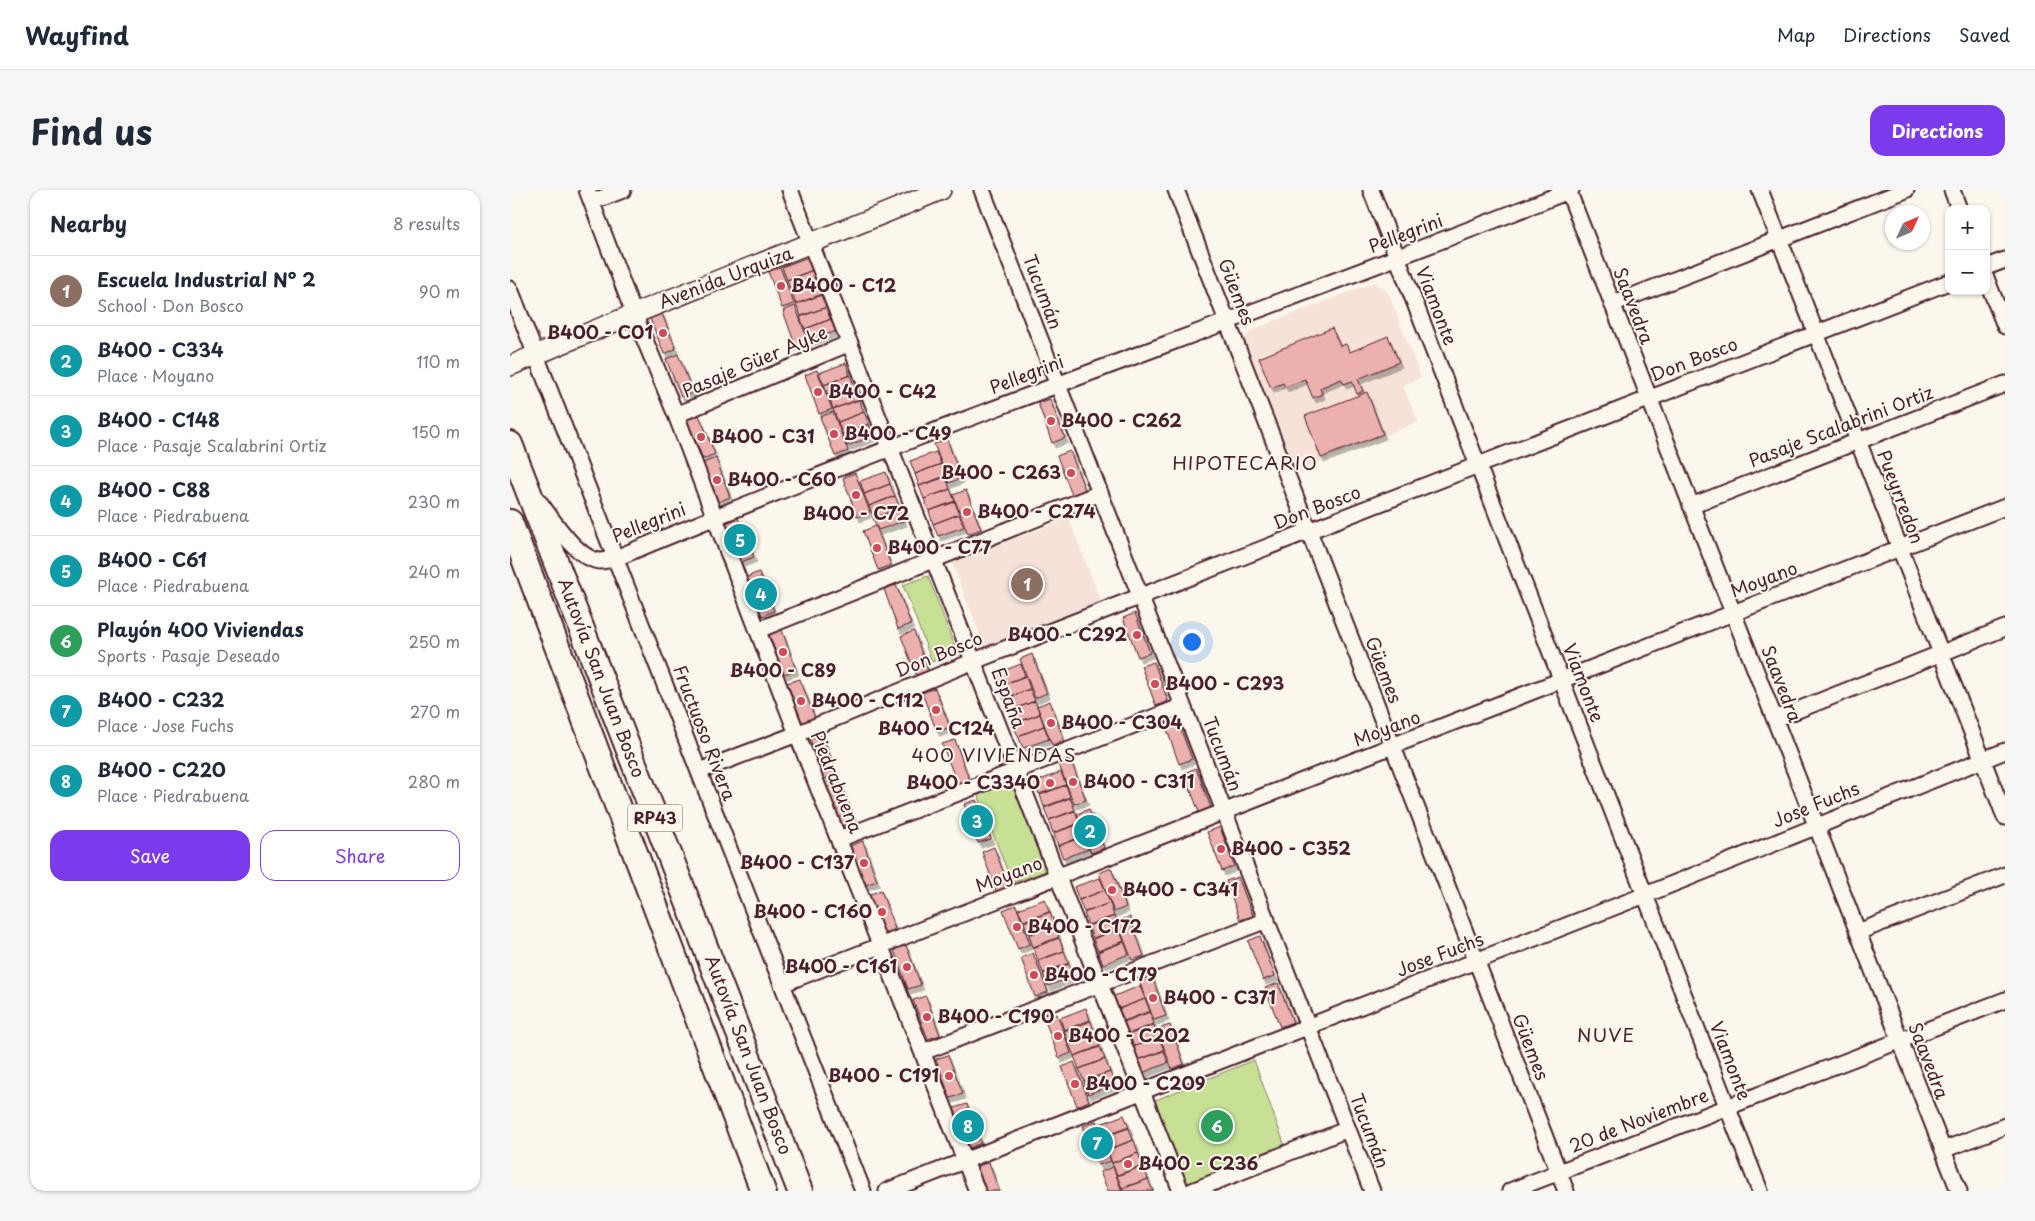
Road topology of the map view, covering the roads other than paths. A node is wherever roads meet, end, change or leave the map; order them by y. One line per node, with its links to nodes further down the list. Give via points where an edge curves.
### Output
1 (623, 190): 11 (street)
2 (790, 190): 14 (street, España)
3 (941, 190): 14 (street, Avenida Urquiza)
4 (982, 190): 29 (street, Tucumán)
5 (1176, 190): 23 (street, Güemes)
6 (1371, 190): 15 (street, Viamonte)
7 (1569, 190): 15 (street, Pellegrini); 21 (street, Saavedra)
8 (1760, 190): 13 (street, Pueyrredon)
9 (1906, 190): 13 (street)
10 (1952, 190): 12 (street)
11 (589, 196): 22 (street, Piedrabuena)
12 (1958, 205)
13 (1779, 239): 21 (street); 25 (street, Pueyrredon)
14 (811, 245): 22 (street, Avenida Urquiza); 26 (street, España)
15 (1397, 258): 23 (street, Pellegrini); 36 (street, Viamonte)
16 (2005, 260): 17 (street)
17 (1990, 266)
18 (1945, 284): 25 (street, Don Bosco)
19 (1990, 288): 24 (street)
20 (510, 289): 27 (street, Fructuoso Rivera)
21 (1612, 304): 31 (street, Saavedra)
22 (634, 314): 27 (street, Avenida Urquiza); 32 (street, Piedrabuena)
23 (1228, 321): 29 (street, Pellegrini); 43 (street, Güemes)
24 (2005, 326)
25 (1816, 333): 31 (street, Don Bosco); 33 (street, Pueyrredon)
26 (850, 343): 32 (street, Pasaje Güer Ayke); 35 (street, España)
27 (535, 355): 28 (street, Avenida Urquiza); 45 (street, Fructuoso Rivera)
28 (510, 366)
29 (1058, 384): 35 (street, Pellegrini); 38 (street, Tucumán)
30 (2005, 384): 33 (street, Pasaje Scalabrini Ortiz)
31 (1649, 398): 36 (street, Don Bosco); 39 (street, Saavedra)
32 (676, 415): 41 (street, Piedrabuena)
33 (1858, 441): 39 (street, Pasaje Scalabrini Ortiz); 44 (street, Pueyrredon)
34 (510, 444): 37 (main road, Autovía San Juan Bosco / RP43)
35 (890, 448): 41 (street, Pellegrini); 46 (street, España)
36 (1478, 466): 43 (street, Don Bosco); 53 (street, Viamonte)
37 (525, 484): 45 (street, Pellegrini, via 568,541 599,561); 87 (main road, Autovía San Juan Bosco / RP43)
38 (1100, 493): 46 (street); 47 (street, Tucumán)
39 (1691, 506): 48 (street, Saavedra)
40 (2005, 507): 44 (street, Moyano)
41 (714, 517): 45 (street, Pellegrini); 50 (street, Piedrabuena)
42 (510, 522): 86 (main road, Autovía San Juan Bosco / RP43)
43 (1309, 531): 47 (street, Don Bosco); 57 (street, Güemes)
44 (1900, 548): 48 (street, Moyano); 51 (street, Pueyrredon)
45 (616, 558): 60 (street, Fructuoso Rivera)
46 (932, 560): 50 (street); 52 (street, España)
47 (1140, 597): 52 (street, Don Bosco); 54 (street, Tucumán)
48 (1733, 612): 53 (street, Moyano); 55 (street, Saavedra)
49 (2005, 628): 51 (street)
50 (758, 630): 56 (street, Piedrabuena)
51 (1941, 653): 55 (street); 59 (street, Pueyrredon)
52 (974, 661): 56 (street, Don Bosco); 61 (street, España)
53 (1562, 681): 57 (street, Moyano); 68 (street, Viamonte)
54 (1183, 706): 61 (street); 62 (street, Tucumán)
55 (1775, 719): 64 (street, Saavedra)
56 (797, 734): 60 (street, Don Bosco); 65 (street, Piedrabuena)
57 (1393, 746): 62 (street, Moyano); 72 (street, Güemes)
58 (2005, 751): 59 (street, Jose Fuchs)
59 (1983, 760): 63 (street, Pueyrredon); 64 (street, Jose Fuchs)
60 (699, 771): 73 (street, Fructuoso Rivera)
61 (1017, 771): 65 (street); 67 (street, España)
62 (1225, 812): 67 (street, Moyano); 69 (street, Tucumán)
63 (2005, 817)
64 (1816, 825): 68 (street, Jose Fuchs); 70 (street, Saavedra)
65 (839, 839): 71 (street, Piedrabuena)
66 (2005, 875): 70 (street)
67 (1058, 876): 71 (street, Moyano); 74 (street, España)
68 (1645, 895): 72 (street, Jose Fuchs); 80 (street, Viamonte)
69 (1267, 920): 74 (street); 76 (street, Tucumán)
70 (1858, 932): 77 (street, Saavedra)
71 (881, 945): 73 (street, Moyano); 78 (street, Piedrabuena)
72 (1476, 960): 76 (street, Jose Fuchs); 85 (street, Güemes)
73 (782, 984): 88 (street, Fructuoso Rivera)
74 (1100, 984): 78 (street); 79 (street, España)
75 (2005, 1000): 77 (street, 20 de Noviembre)
76 (1308, 1026): 79 (street, Jose Fuchs); 82 (street, Tucumán)
77 (1900, 1040): 80 (street, 20 de Noviembre); 83 (street, Saavedra)
78 (923, 1052): 84 (street, Piedrabuena)
79 (1142, 1091): 84 (street, Jose Fuchs); 91 (street, España)
80 (1728, 1107): 85 (street, 20 de Noviembre); 96 (street, Viamonte)
81 (2005, 1126): 83 (street)
82 (1348, 1129): 92 (street); 93 (street, Tucumán)
83 (1943, 1150): 97 (street, Saavedra)
84 (965, 1161): 89 (street, Jose Fuchs); 90 (street, Piedrabuena)
85 (1558, 1172): 94 (street, 20 de Noviembre); 95 (street, Güemes)
86 (763, 1191)
87 (800, 1191)
88 (863, 1191)
89 (887, 1191)
90 (977, 1191)
91 (1181, 1191)
92 (1192, 1191)
93 (1372, 1191)
94 (1510, 1191)
95 (1566, 1191)
96 (1760, 1191)
97 (1959, 1191)

